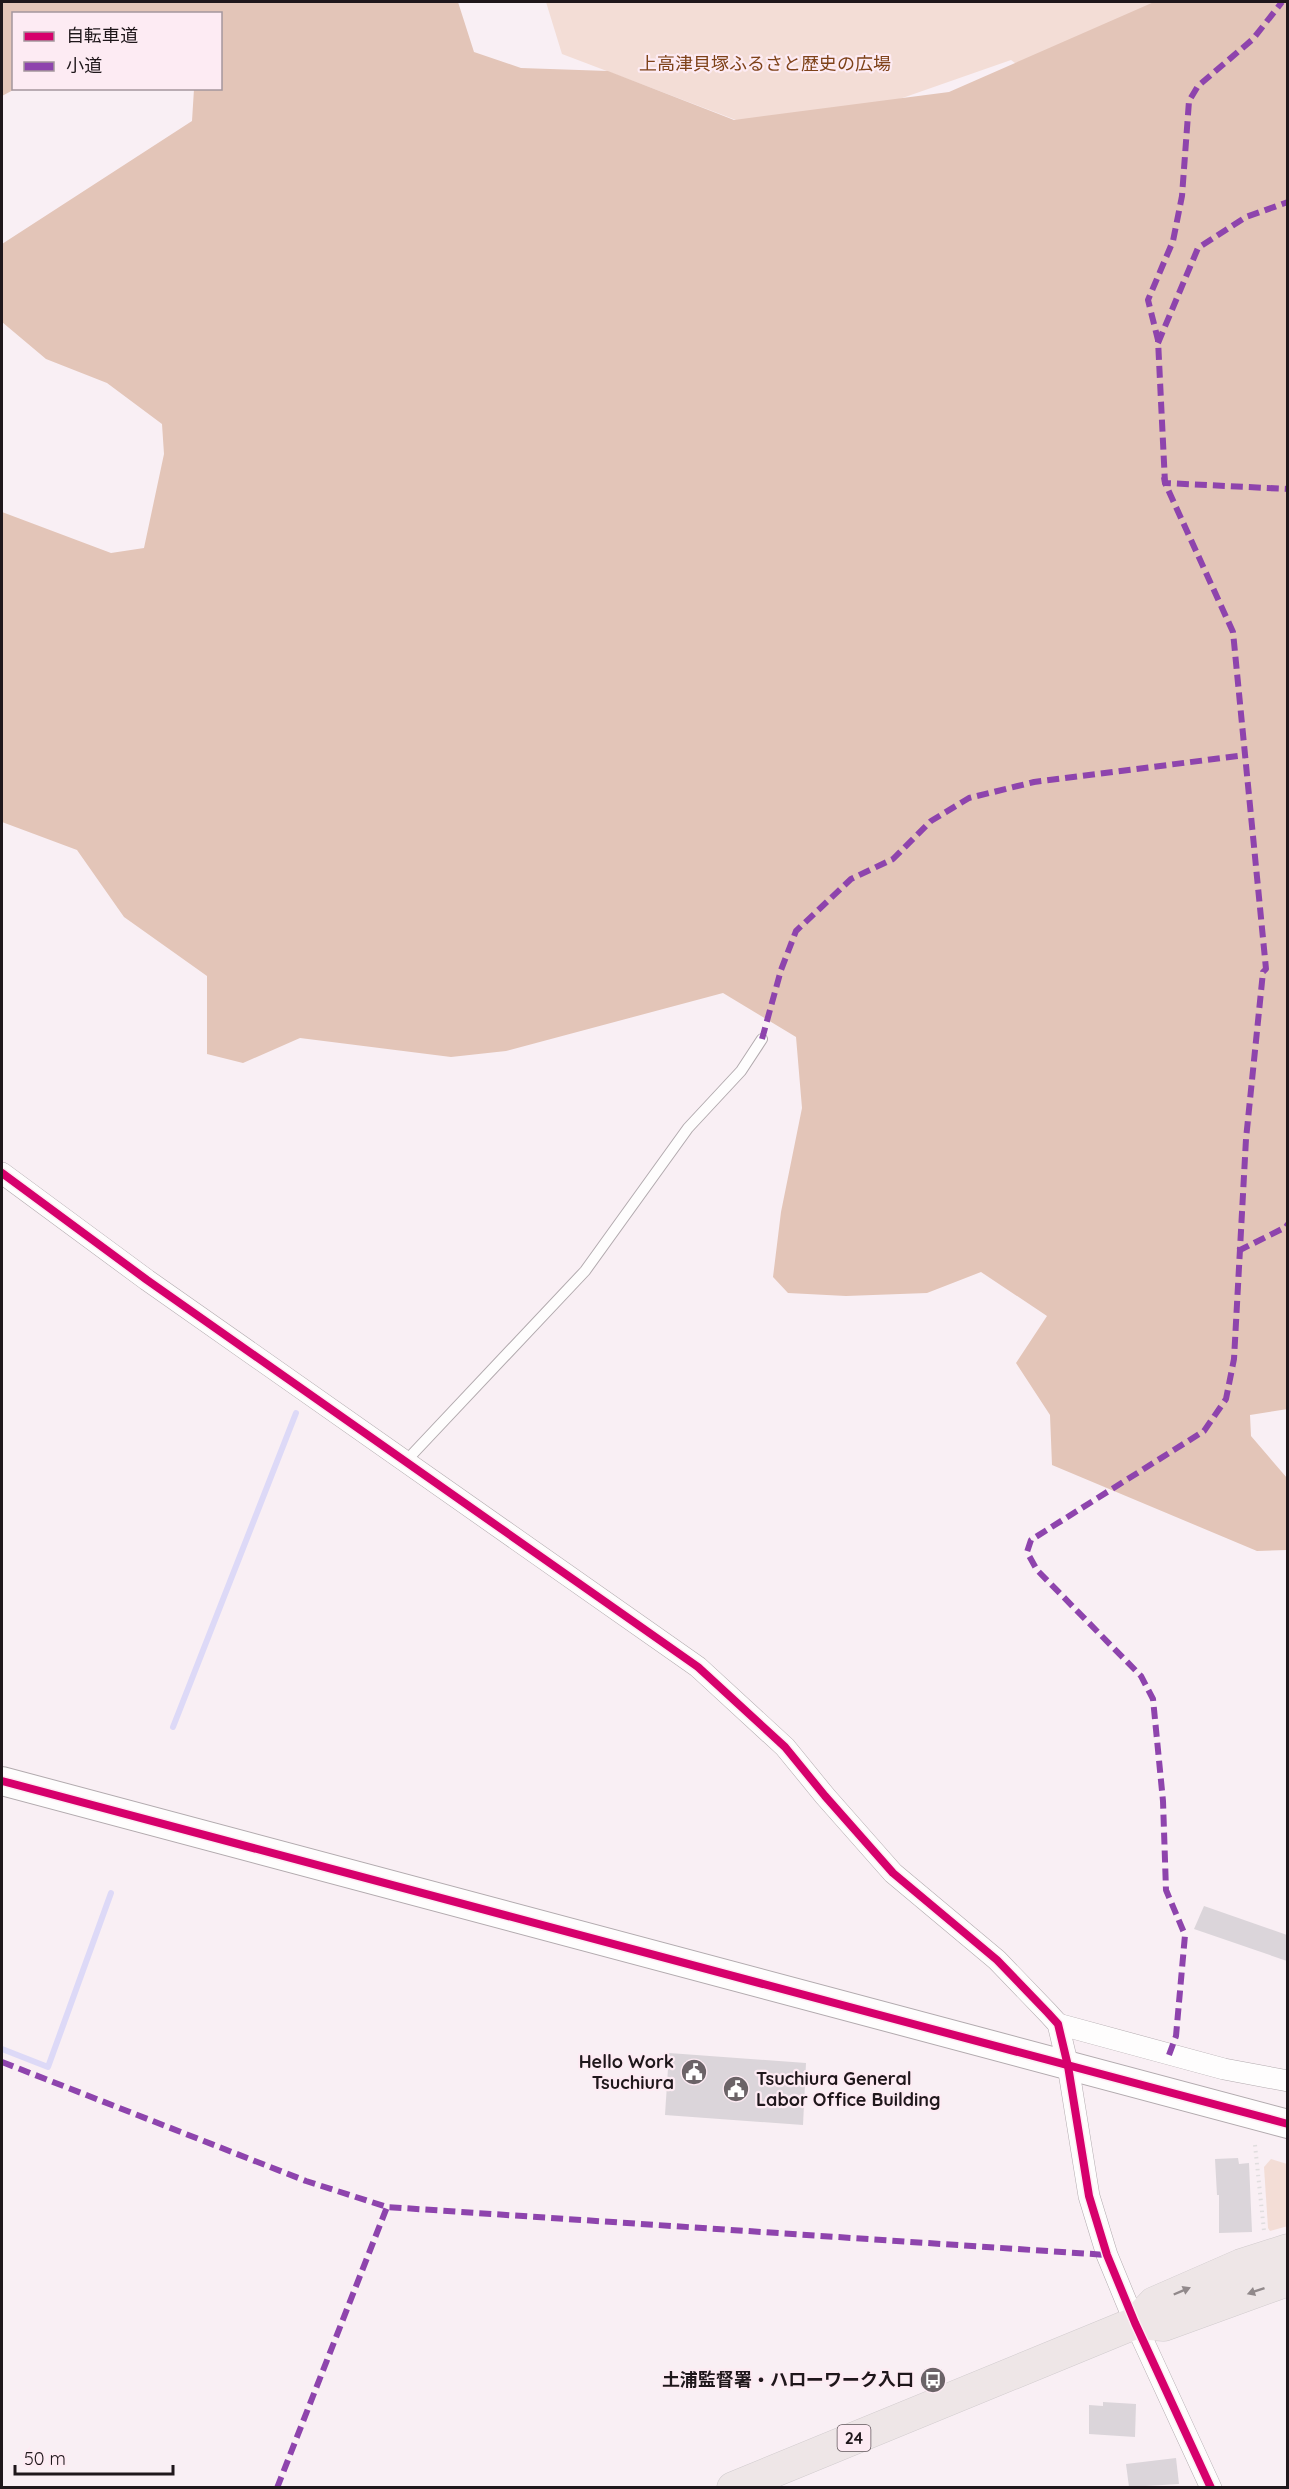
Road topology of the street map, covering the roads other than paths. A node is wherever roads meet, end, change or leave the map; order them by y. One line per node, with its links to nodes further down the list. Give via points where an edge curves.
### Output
1 (762, 1039): 3 (lane, via 741,1071 688,1128 585,1271)
2 (2, 1173): 3 (street)
3 (405, 1462): 5 (street, via 698,1667 785,1747 893,1873 998,1960)
4 (2, 1781): 6 (street)
5 (1058, 2024): 6 (street); 7 (street, via 1224,2069)
6 (1068, 2066): 8 (street); 11 (street, via 1089,2196)
7 (1287, 2081)
8 (1287, 2124)
9 (1276, 2244): 11 (main road, 24, one-way to 9, via 1154,2303 1241,2265)
10 (1287, 2280): 11 (main road, 24, one-way to 11, via 1164,2325)
11 (1135, 2324): 12 (main road, 24); 13 (street)
12 (733, 2487)
13 (1211, 2487)

